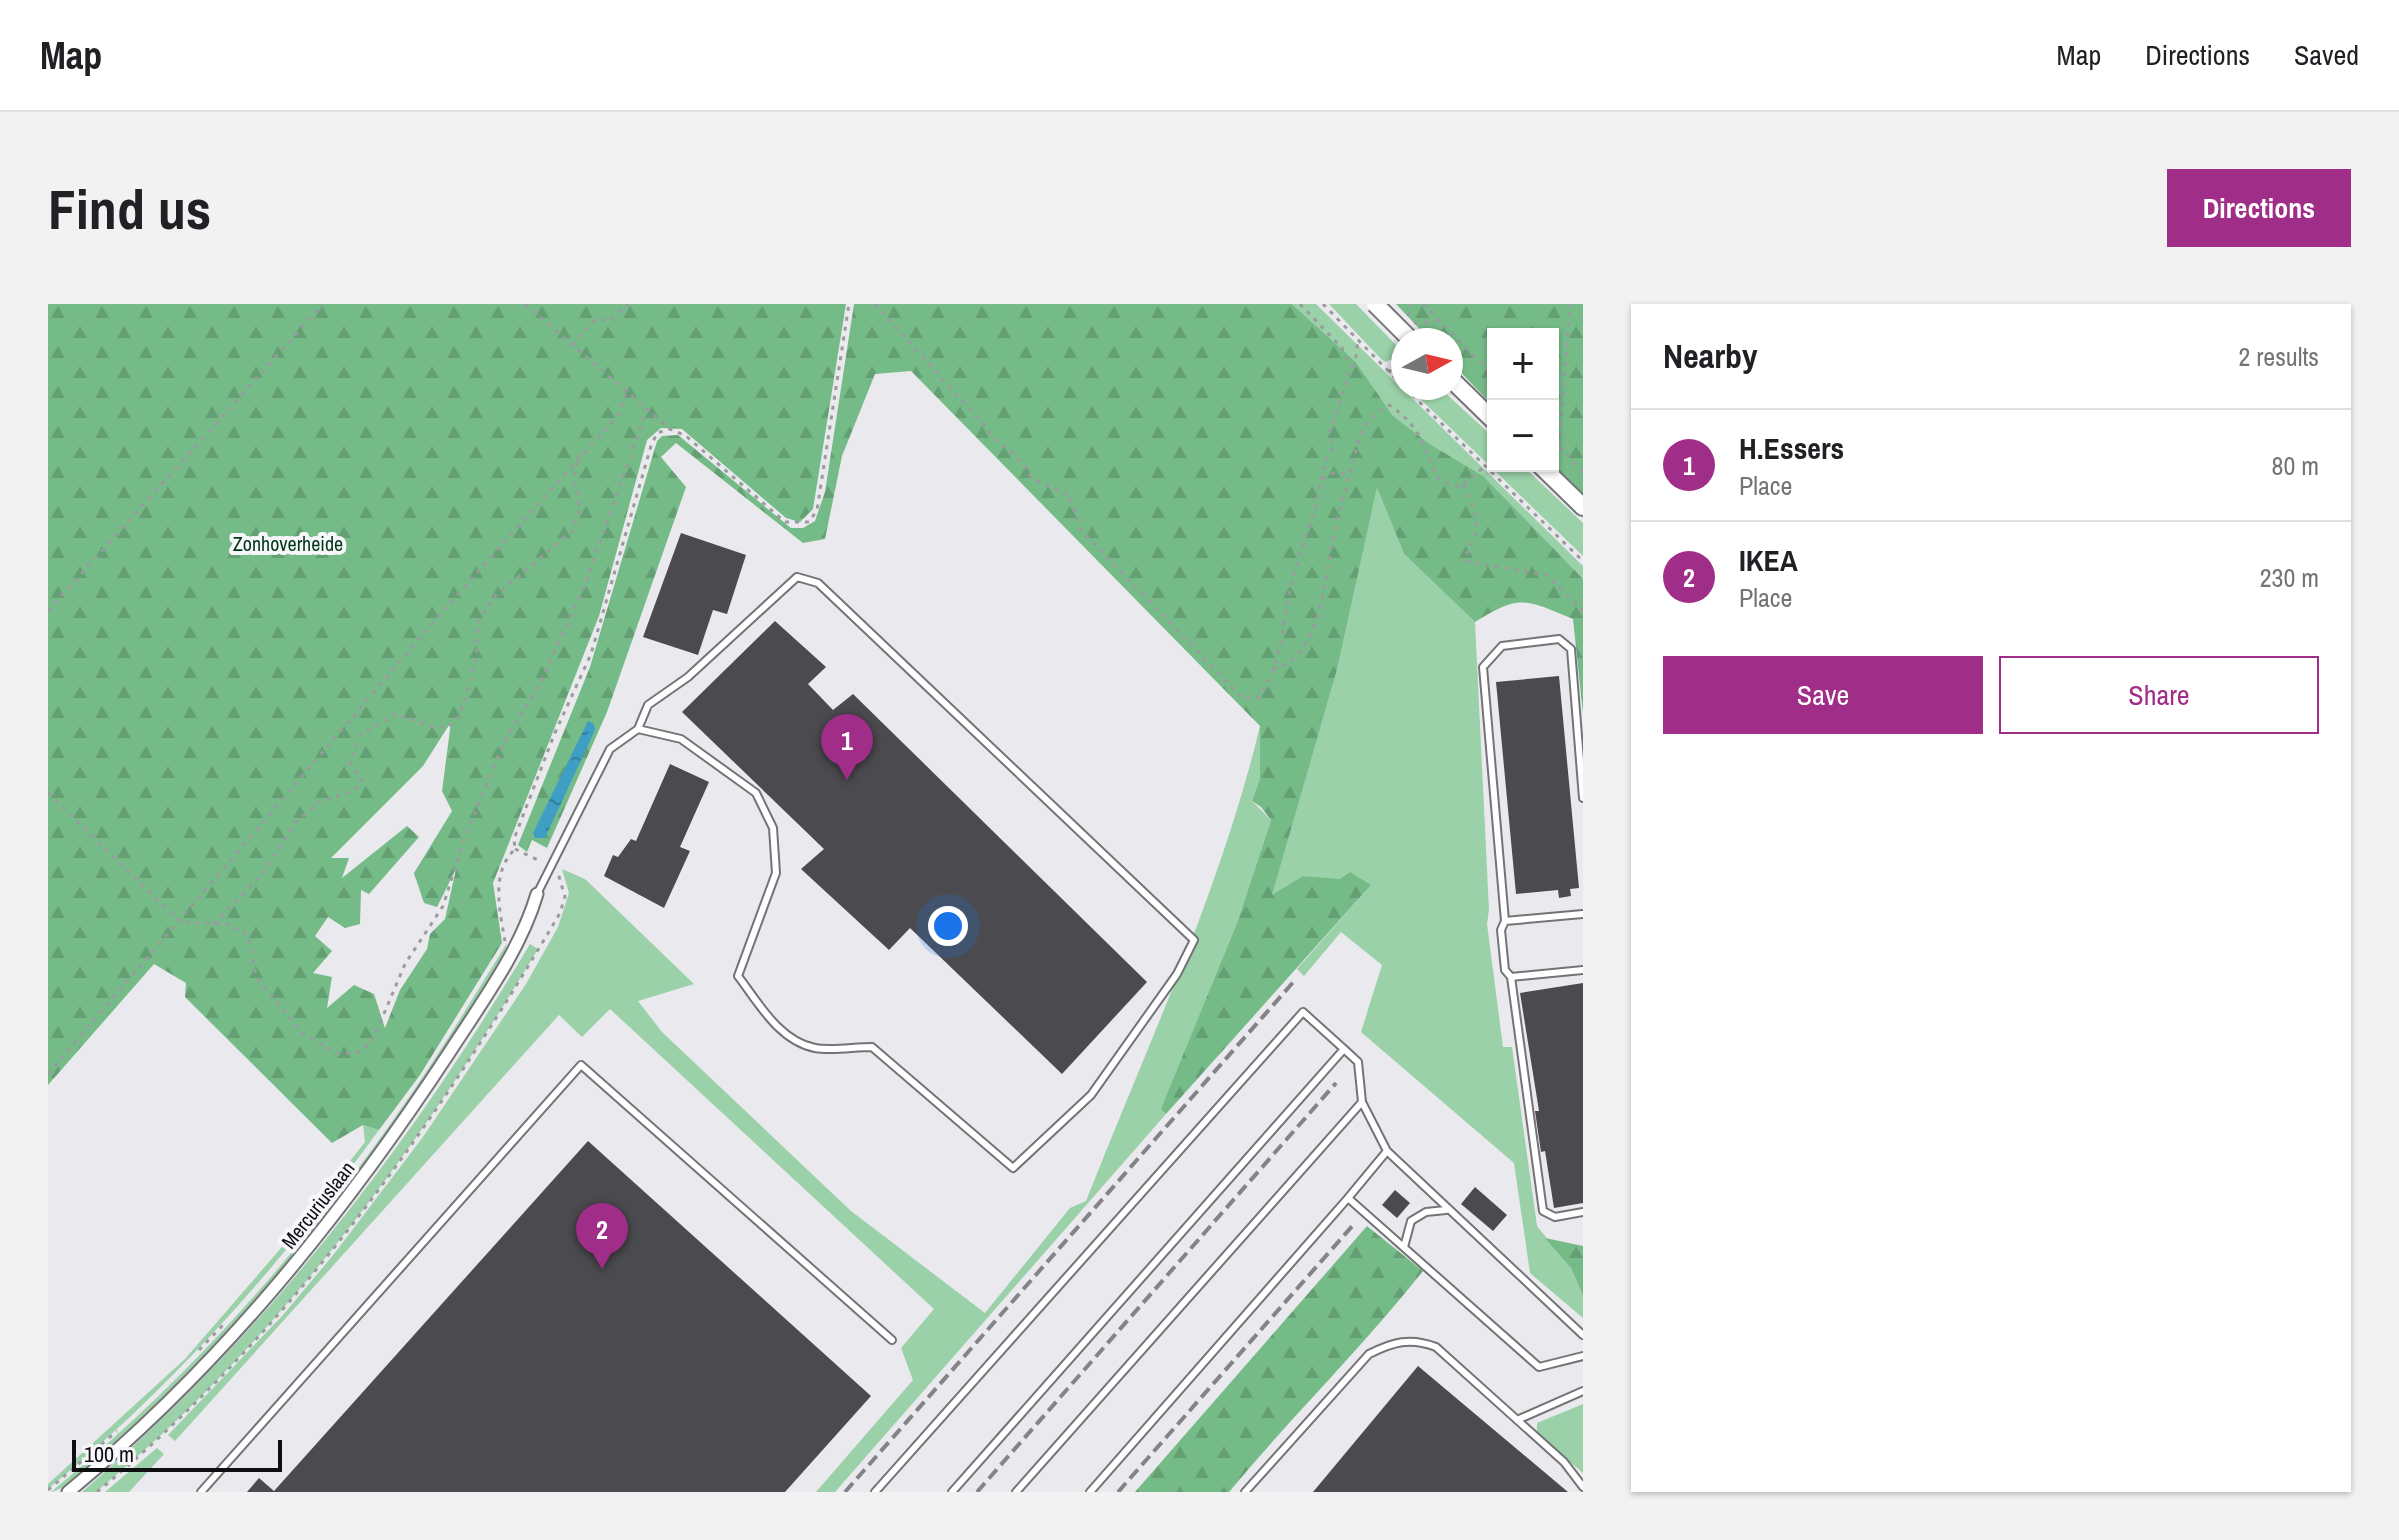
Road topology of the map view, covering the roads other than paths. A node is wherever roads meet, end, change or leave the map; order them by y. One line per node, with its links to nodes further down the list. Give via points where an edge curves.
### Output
1 (1375, 304): 2 (main road, bridge)
2 (1397, 328)
3 (1463, 391): 4 (main road)
4 (1487, 414)
5 (1547, 472): 6 (main road)
6 (1583, 507)
7 (638, 729): 7 (lane, via 648,705 688,677 797,577 818,583 1194,940 1177,974 1091,1095 1013,1168 872,1047 814,1048 781,1031 738,976 776,873 773,828 756,793 681,739); 9 (lane, via 610,749)
8 (1583, 798): 11 (lane, via 1571,649 1559,639 1502,646 1483,667)
9 (537, 894): 27 (street, Mercuriuslaan, via 529,922 488,993 393,1138 283,1280 157,1414)
10 (1583, 914): 11 (lane)
11 (1505, 921): 13 (lane, via 1505,970)
12 (1583, 970): 13 (lane)
13 (1511, 977): 19 (lane, via 1543,1211 1555,1217)
14 (1344, 1049): 15 (lane, via 1358,1062); 29 (lane, via 1303,1012); 30 (lane)
15 (1362, 1102): 16 (lane); 31 (lane)
16 (1387, 1151): 17 (lane); 18 (lane)
17 (1348, 1198): 20 (lane); 32 (lane)
18 (1446, 1210): 20 (lane, via 1426,1212 1411,1221); 21 (lane)
19 (1583, 1212)
20 (1404, 1247): 23 (lane, via 1539,1367)
21 (1583, 1335)
22 (892, 1340): 28 (lane, via 581,1065)
23 (1583, 1356)
24 (1583, 1391): 25 (lane)
25 (1517, 1420): 26 (lane, via 1564,1462); 33 (lane, via 1436,1347 1416,1339 1389,1344 1369,1354)
26 (1583, 1487)
27 (68, 1492)
28 (201, 1492)
29 (875, 1492)
30 (952, 1492)
31 (1016, 1492)
32 (1090, 1492)
33 (1245, 1492)

